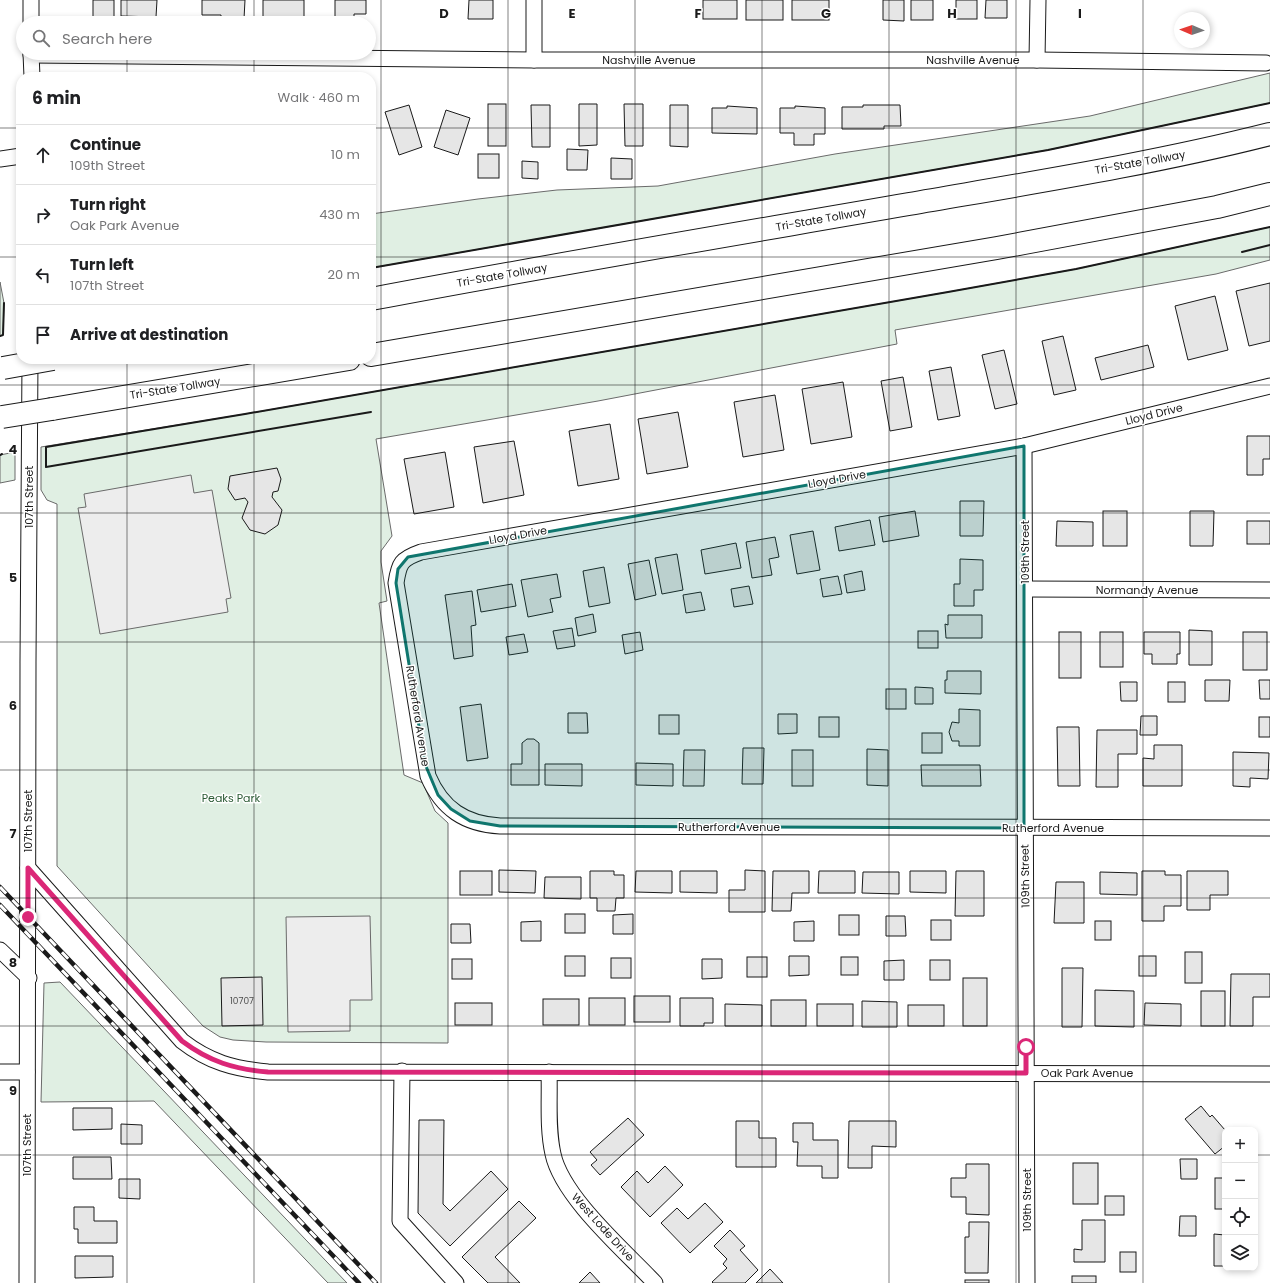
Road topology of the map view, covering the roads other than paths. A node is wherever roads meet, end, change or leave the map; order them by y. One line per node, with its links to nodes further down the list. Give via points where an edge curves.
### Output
1 (31, 0): 4 (street)
2 (534, 0): 7 (street)
3 (1038, 0): 8 (street)
4 (31, 16)
5 (376, 58): 7 (street, Nashville Avenue)
6 (31, 60): 10 (street)
7 (534, 60): 8 (street, Nashville Avenue)
8 (1037, 60): 9 (street, Nashville Avenue)
9 (1266, 62)
10 (32, 72)
11 (1270, 134): 15 (highway, Tri-State Tollway, via 1212,149 1001,188)
12 (16, 157): 13 (street)
13 (0, 159)
14 (1270, 194): 16 (highway, via 1217,207 997,248)
15 (376, 298)
16 (376, 354)
17 (25, 364): 20 (highway, bridge)
18 (30, 364): 29 (street, 107th Street)
19 (320, 364): 22 (highway, Tri-State Tollway, bridge)
20 (2, 368)
21 (1270, 386): 23 (street, Lloyd Drive)
22 (1, 418)
23 (1024, 446): 24 (street, Lloyd Drive, via 420,552); 25 (street, 109th Street)
24 (402, 562): 27 (street, Rutherford Avenue, via 396,583 428,776 438,795 451,809 470,821 500,826)
25 (1025, 590): 26 (street, Normandy Avenue); 27 (street, 109th Street)
26 (1270, 590)
27 (1024, 828): 28 (street, Rutherford Avenue); 36 (street, 109th Street)
28 (1270, 828)
29 (28, 868): 31 (street, 107th Street); 32 (street, Oak Park Avenue, via 182,1041 198,1054 242,1070)
30 (0, 950): 31 (street)
31 (29, 978): 34 (street, 107th Street)
32 (402, 1071): 35 (street, Oak Park Avenue); 39 (street, via 400,1221)
33 (0, 1072): 34 (street)
34 (28, 1072): 38 (street, 107th Street)
35 (549, 1072): 36 (street, Oak Park Avenue); 40 (street, West Lode Drive, via 550,1135 553,1156 562,1179 579,1203)
36 (1026, 1073): 37 (street, Oak Park Avenue); 41 (street, 109th Street)
37 (1270, 1074)
38 (27, 1283)
39 (456, 1283)
40 (655, 1283)
41 (1027, 1283)

